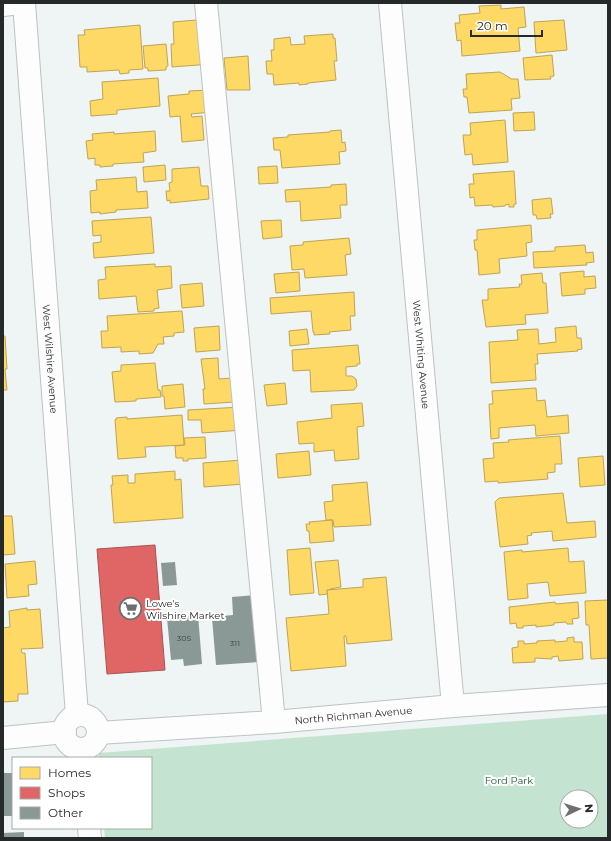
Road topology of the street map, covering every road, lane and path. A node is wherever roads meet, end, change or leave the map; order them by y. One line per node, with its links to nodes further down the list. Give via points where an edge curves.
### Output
1 (19, 3): 5 (street)
2 (24, 3): 8 (street, West Wilshire Avenue)
3 (206, 3): 9 (street)
4 (390, 3): 7 (street, West Whiting Avenue)
5 (3, 5)
6 (608, 695): 7 (street, North Richman Avenue)
7 (453, 706): 9 (street, North Richman Avenue)
8 (78, 715): 10 (street, via 68,722); 11 (street, via 93,720 97,724)
9 (274, 722): 11 (street, North Richman Avenue)
10 (65, 732): 12 (street); 13 (street, via 68,742)
11 (98, 733): 13 (street, via 96,740)
12 (3, 738)
13 (83, 753)

